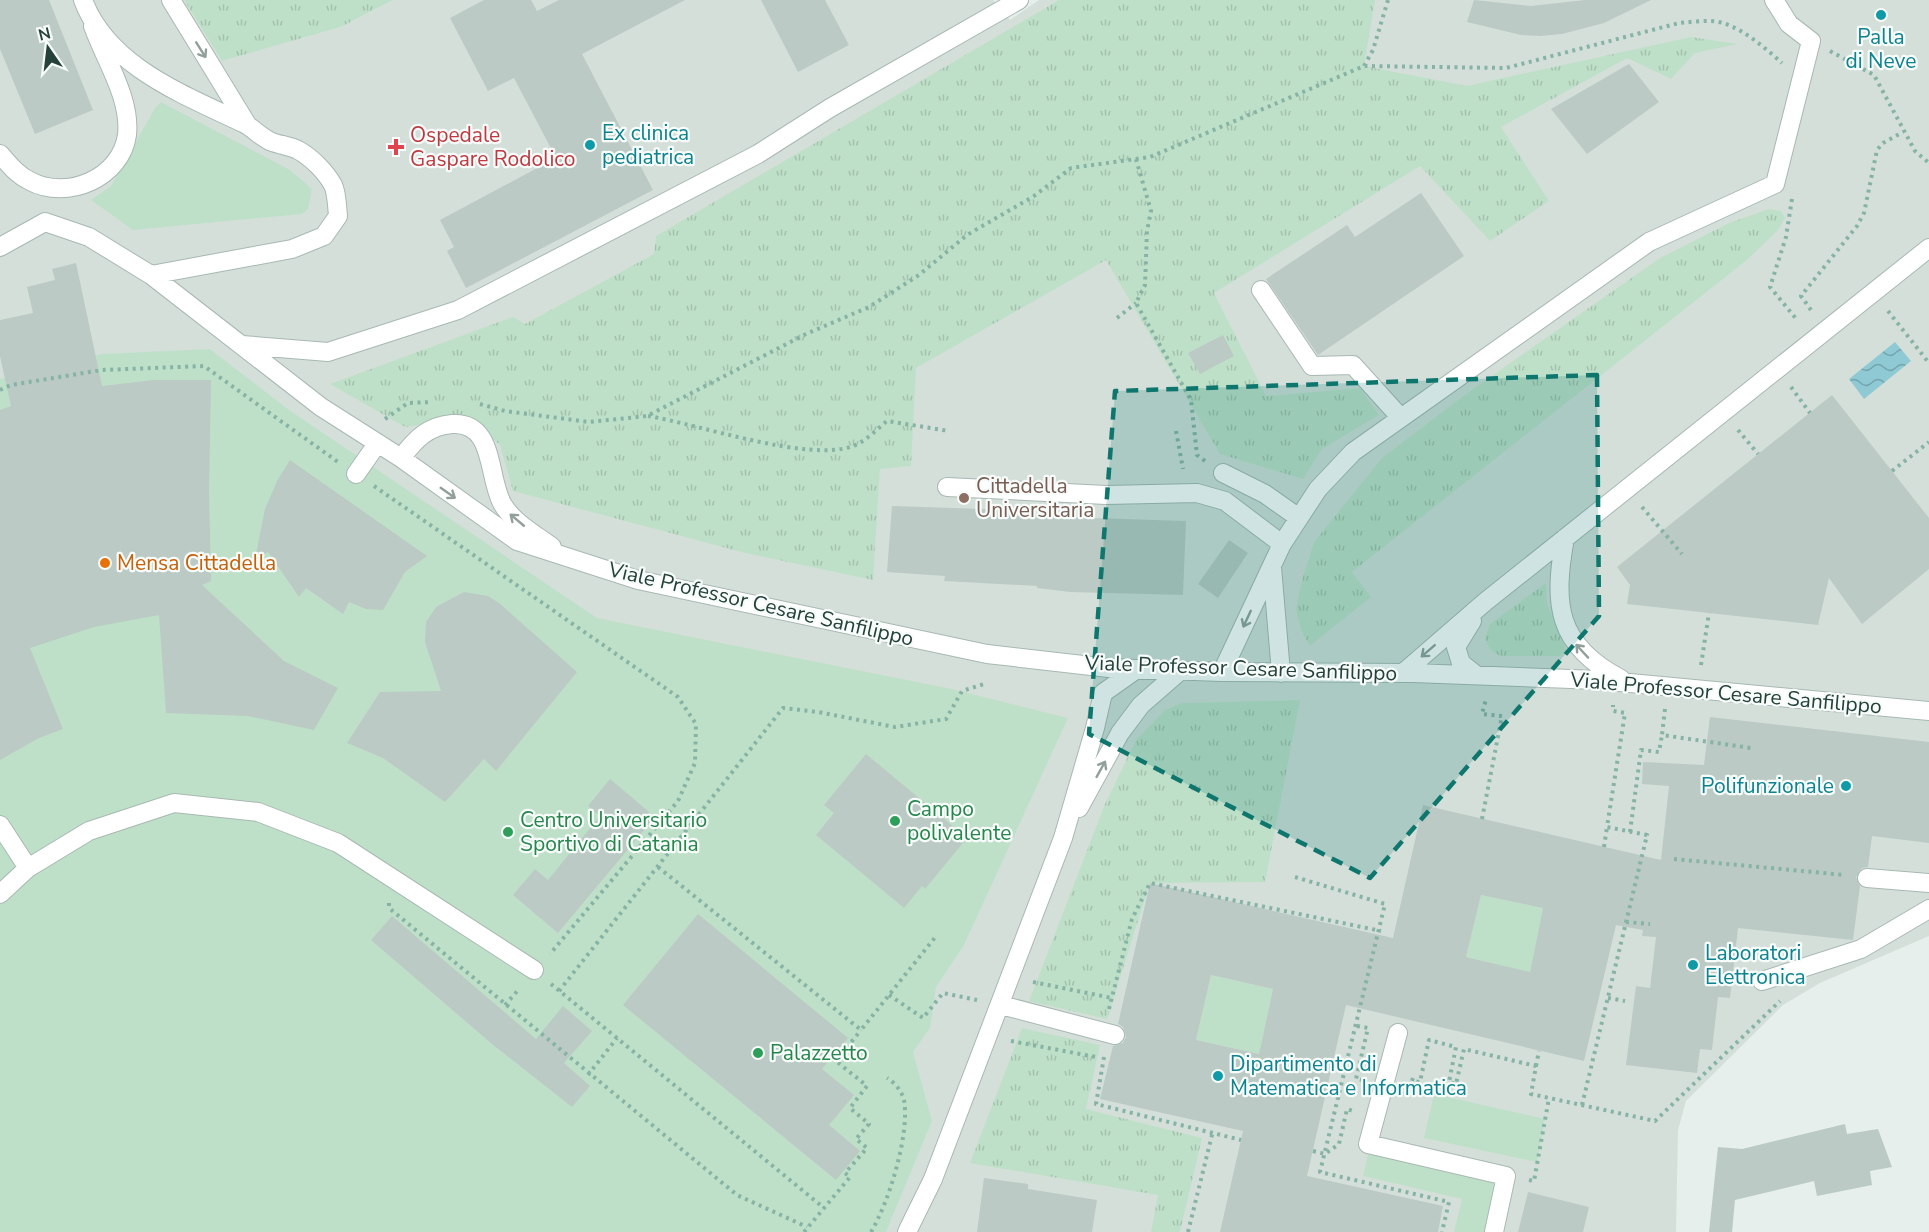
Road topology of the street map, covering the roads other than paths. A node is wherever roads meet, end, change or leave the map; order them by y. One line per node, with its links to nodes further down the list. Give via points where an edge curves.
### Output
1 (83, 0): 5 (lane)
2 (171, 0): 8 (lane, one-way to 8)
3 (1018, 0): 14 (lane, via 758,154 458,310 328,352)
4 (1774, 0): 15 (lane, via 1789,24 1811,41 1775,183 1649,242)
5 (92, 23): 6 (lane); 7 (lane)
6 (139, 67): 7 (lane, via 128,73); 8 (lane, via 183,97)
7 (118, 87): 9 (lane, via 127,117 127,136 111,167 92,181 71,188 51,188 31,182)
8 (248, 126): 12 (lane, via 270,142 297,149 315,162 334,186 338,216 324,237 292,249)
9 (0, 154)
10 (0, 246): 12 (lane, Viale Professor Cesare Sanfilippo, via 45,222 89,237)
11 (1929, 248): 22 (lane)
12 (151, 275): 14 (lane, Viale Professor Cesare Sanfilippo)
13 (1262, 290): 15 (lane, via 1312,366 1353,365)
14 (242, 345): 16 (lane, Viale Professor Cesare Sanfilippo, via 321,407)
15 (1401, 418): 21 (lane, via 1353,452 1318,489)
16 (374, 442): 17 (lane, Viale Professor Cesare Sanfilippo); 19 (lane)
17 (401, 458): 24 (lane, Viale Professor Cesare Sanfilippo, one-way to 24, via 517,541); 24 (lane, one-way to 17, via 509,514 495,483 487,449 470,426 456,423 429,429)
18 (1223, 473): 21 (lane, via 1265,494)
19 (356, 474)
20 (947, 487): 23 (lane, via 1106,495 1197,493 1225,501)
21 (1299, 518): 23 (lane)
22 (1565, 538): 26 (lane); 33 (lane, one-way to 22, via 1583,654 1562,621 1558,597)
23 (1282, 544): 25 (lane)
24 (563, 555): 27 (lane, Viale Professor Cesare Sanfilippo, via 638,580 987,654)
25 (1272, 566): 29 (lane, one-way to 29); 30 (lane)
26 (1485, 602): 31 (lane, one-way to 31); 32 (lane, via 1456,647 1461,663)
27 (1137, 669): 28 (lane, Viale Professor Cesare Sanfilippo); 36 (lane, via 1103,693)
28 (1180, 671): 29 (lane, Viale Professor Cesare Sanfilippo); 36 (lane, one-way to 28, via 1120,733 1141,705)
29 (1222, 672): 30 (lane, Viale Professor Cesare Sanfilippo)
30 (1281, 673): 31 (lane, Viale Professor Cesare Sanfilippo)
31 (1403, 673): 32 (lane, Viale Professor Cesare Sanfilippo)
32 (1476, 675): 33 (lane, Viale Professor Cesare Sanfilippo)
33 (1630, 684): 34 (lane, Viale Professor Cesare Sanfilippo)
34 (1929, 711)
35 (0, 825): 37 (lane)
36 (1063, 838): 44 (lane)
37 (28, 868): 40 (lane); 42 (lane, via 89,831 174,803 258,812 338,843)
38 (1867, 878): 39 (lane)
39 (1929, 883)
40 (0, 894)
41 (1929, 909): 43 (lane, via 1861,949)
42 (534, 970)
43 (1762, 981)
44 (1000, 1005): 45 (lane); 47 (lane, via 933,1179)
45 (1109, 1034)
46 (1398, 1034): 48 (lane, via 1368,1144 1506,1176)
47 (907, 1232)
48 (1494, 1232)

